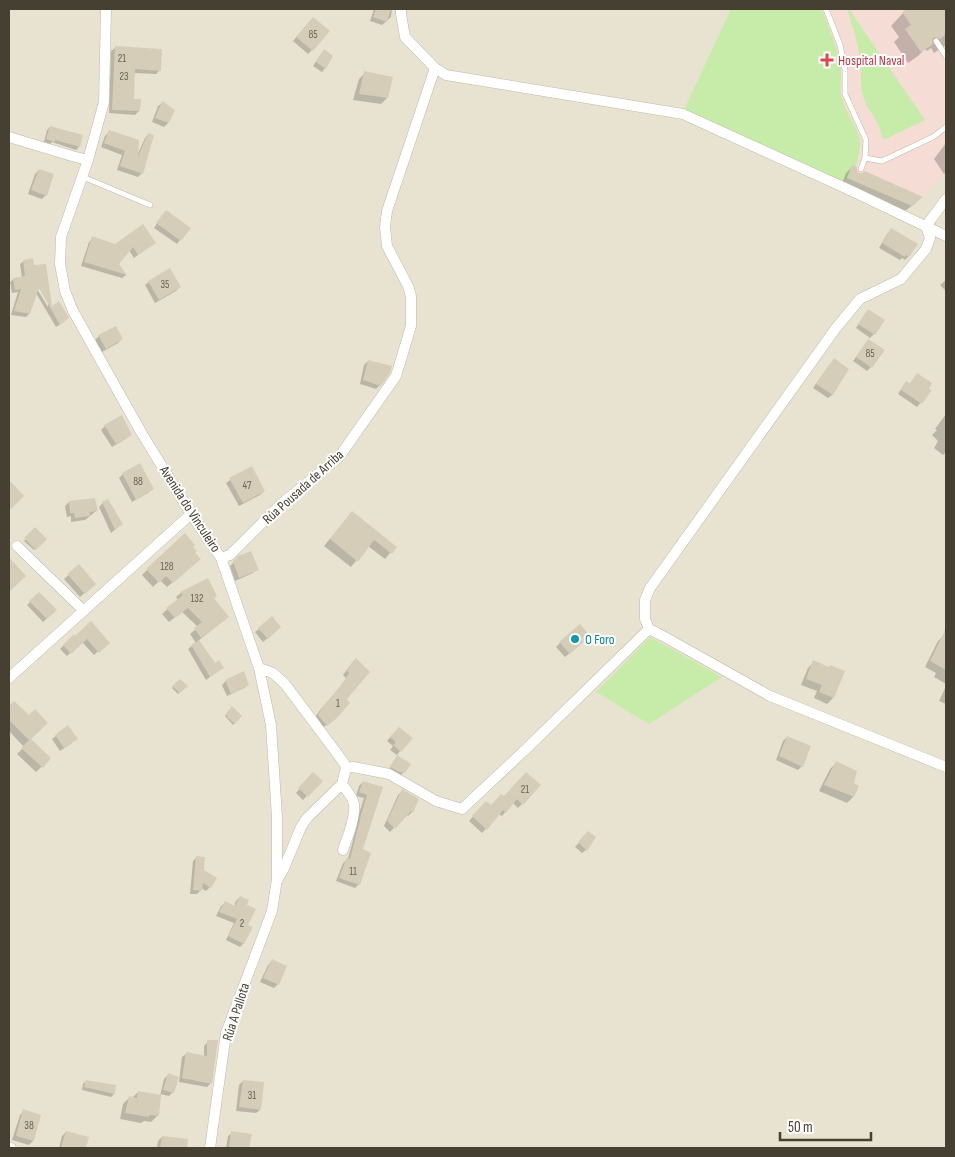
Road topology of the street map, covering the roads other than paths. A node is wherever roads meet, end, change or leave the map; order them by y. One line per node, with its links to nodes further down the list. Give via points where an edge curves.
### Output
1 (106, 9): 10 (street, Avenida do Vinculeiro, via 104,102)
2 (401, 9): 6 (street, via 405,37)
3 (826, 9): 9 (lane, via 840,45 845,94 866,140)
4 (936, 41): 5 (lane)
5 (946, 56)
6 (435, 68): 15 (street, via 446,75 682,114 856,187); 19 (street, Rúa Pousada de Arriba, via 387,211 388,246 411,296 411,326 396,376 339,458 281,504 230,555)
7 (946, 127): 9 (lane, via 933,137 882,161)
8 (9, 136): 10 (street)
9 (865, 158): 11 (lane)
10 (88, 160): 12 (street, Avenida do Vinculeiro)
11 (861, 169)
12 (82, 177): 14 (lane); 17 (street, Avenida do Vinculeiro, via 61,237 64,291 141,432)
13 (946, 199): 15 (street)
14 (150, 205)
15 (926, 226): 16 (street); 21 (street, via 930,238 926,249 901,279 860,299 836,328 650,588 644,600)
16 (946, 236)
17 (191, 514): 19 (street, Avenida do Vinculeiro); 20 (street)
18 (18, 546): 20 (street)
19 (222, 558): 22 (street, Avenida do Vinculeiro)
20 (84, 611): 23 (street)
21 (649, 629): 24 (street, via 770,696); 25 (street, via 462,809 436,801 389,774)
22 (260, 668): 25 (street, via 273,672 285,684); 28 (street, Avenida do Vinculeiro, via 271,725)
23 (9, 678)
24 (946, 767)
25 (346, 768): 26 (street)
26 (342, 784): 27 (street, via 354,804); 28 (street, via 307,818)
27 (343, 850)
28 (277, 879): 29 (street, Rúa A Pallota, via 272,911 226,1033)
29 (210, 1148)

